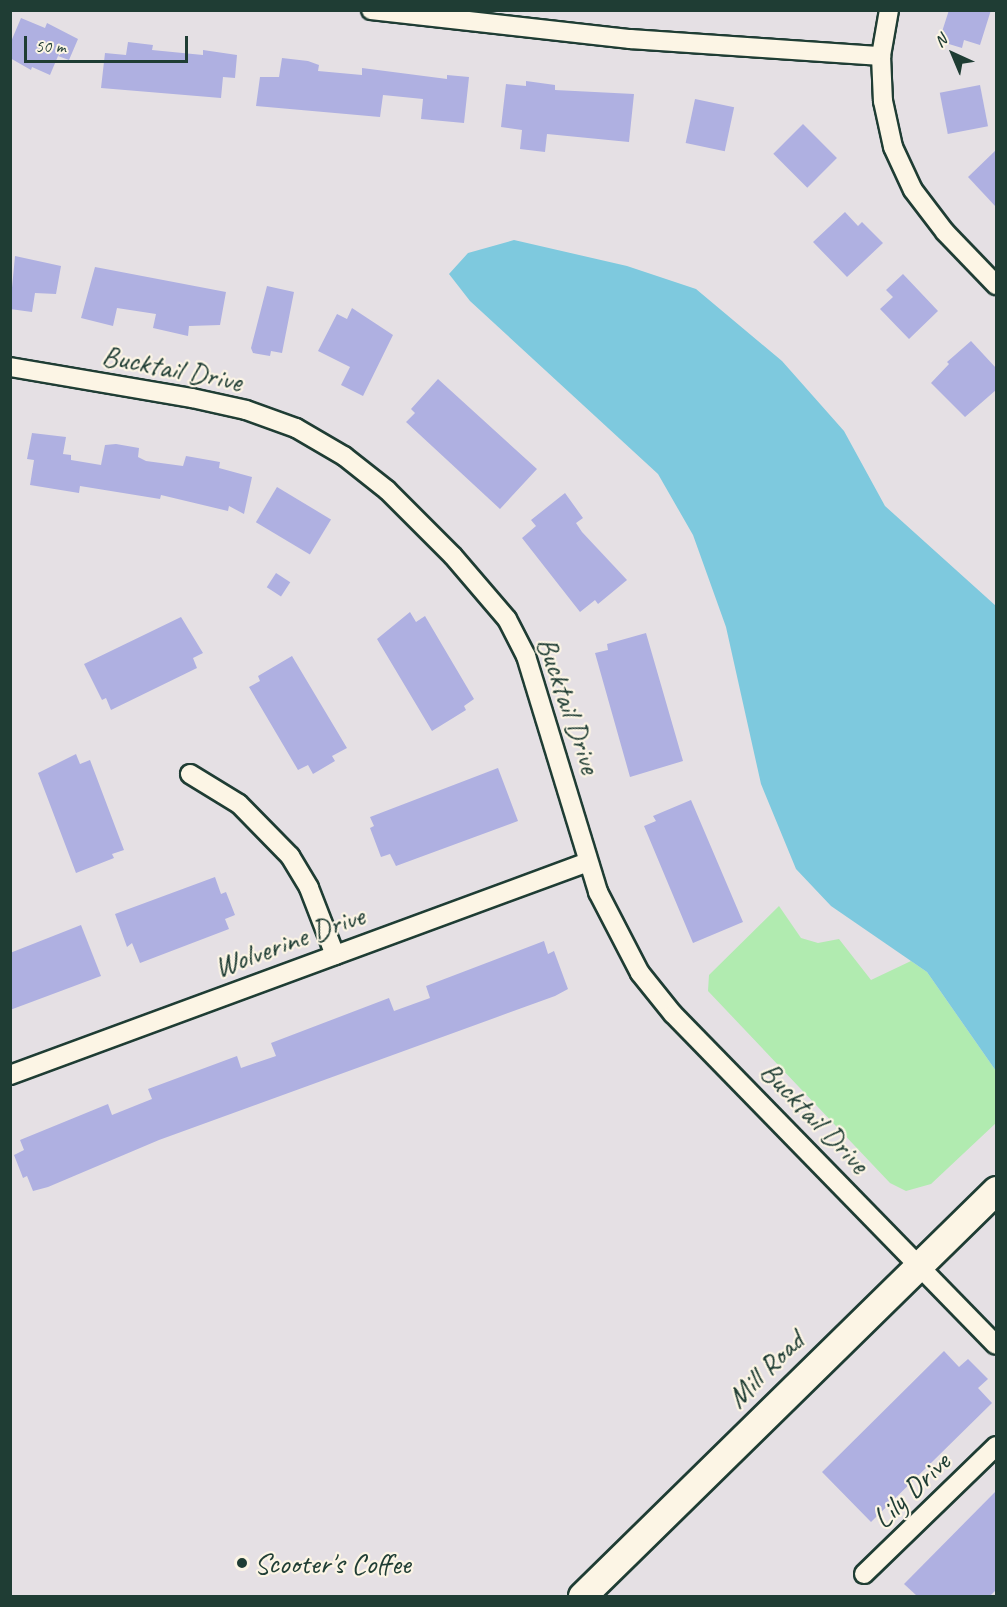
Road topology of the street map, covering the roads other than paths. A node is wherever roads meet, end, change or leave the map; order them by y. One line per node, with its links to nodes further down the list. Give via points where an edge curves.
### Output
1 (371, 10): 3 (street, via 630,39)
2 (889, 10): 3 (street)
3 (880, 56): 4 (street, via 883,101 893,147 913,190 945,232)
4 (996, 285)
5 (10, 367): 7 (street, Bucktail Drive, via 246,410 296,428 344,456 387,490 481,586 507,619 541,693)
6 (190, 774): 8 (street, via 239,804 290,856 309,888)
7 (588, 862): 8 (street, Wolverine Drive); 11 (street, Bucktail Drive, via 615,930 640,974 673,1014)
8 (335, 955): 9 (street, Wolverine Drive)
9 (10, 1075)
10 (996, 1190): 11 (street, Mill Road)
11 (918, 1264): 12 (street, Bucktail Drive); 15 (street, Mill Road)
12 (996, 1345)
13 (996, 1446): 14 (street, Lily Drive)
14 (864, 1574)
15 (582, 1596)

